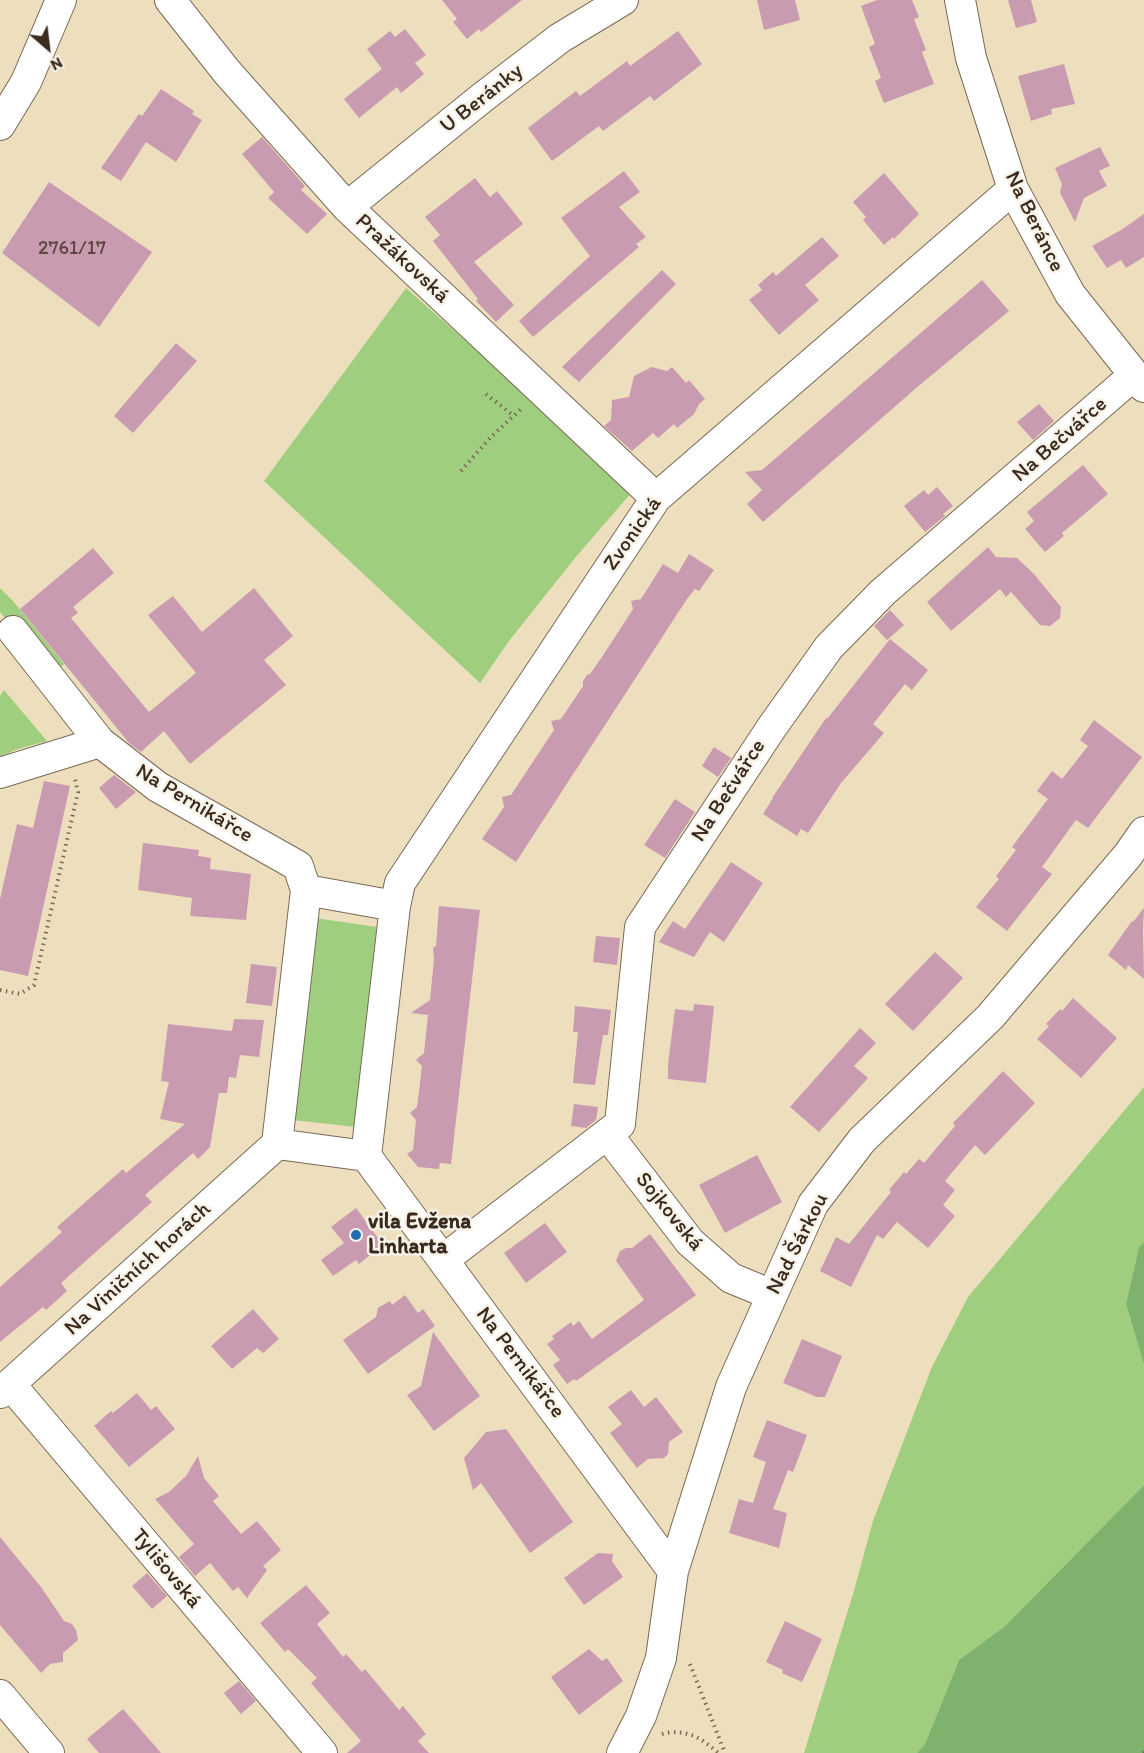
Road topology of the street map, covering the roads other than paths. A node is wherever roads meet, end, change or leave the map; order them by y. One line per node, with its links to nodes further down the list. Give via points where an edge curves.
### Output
1 (61, 0): 5 (street, via 26,82)
2 (170, 0): 7 (street, Pražákovská, via 227,72)
3 (623, 0): 7 (street, U Beránky, via 560,38)
4 (960, 0): 6 (street, Na Beránce, via 971,58)
5 (0, 125)
6 (1013, 189): 8 (street, Na Beránce, via 1070,294); 9 (street, Zvonická)
7 (347, 207): 9 (street, Pražákovská)
8 (1139, 382): 16 (street, Na Bečvářce, via 883,592 829,647 772,727 640,927 620,1124)
9 (656, 498): 15 (street, Zvonická, via 400,883)
10 (13, 631): 11 (street, Na Pernikářce)
11 (100, 742): 12 (street); 14 (street, Na Pernikářce, via 158,787 298,866)
12 (0, 773)
13 (1144, 832): 20 (street, Nad Šárkou, via 990,1017 862,1140 813,1204)
14 (306, 890): 15 (street); 17 (street)
15 (395, 906): 18 (street)
16 (607, 1134): 19 (street, Na Bečvářce); 20 (street, Sojkovská, via 690,1242 731,1278)
17 (277, 1144): 18 (street); 21 (street, Na Viničních horách)
18 (366, 1156): 19 (street, Na Pernikářce)
19 (443, 1260): 22 (street, Na Pernikářce)
20 (772, 1294): 22 (street, Nad Šárkou, via 730,1387)
21 (5, 1389): 25 (street, Tylišovská)
22 (673, 1571): 26 (street, Nad Šárkou, via 661,1658 641,1716)
23 (0, 1695): 24 (street)
24 (49, 1753)
25 (322, 1753)
26 (622, 1753)

